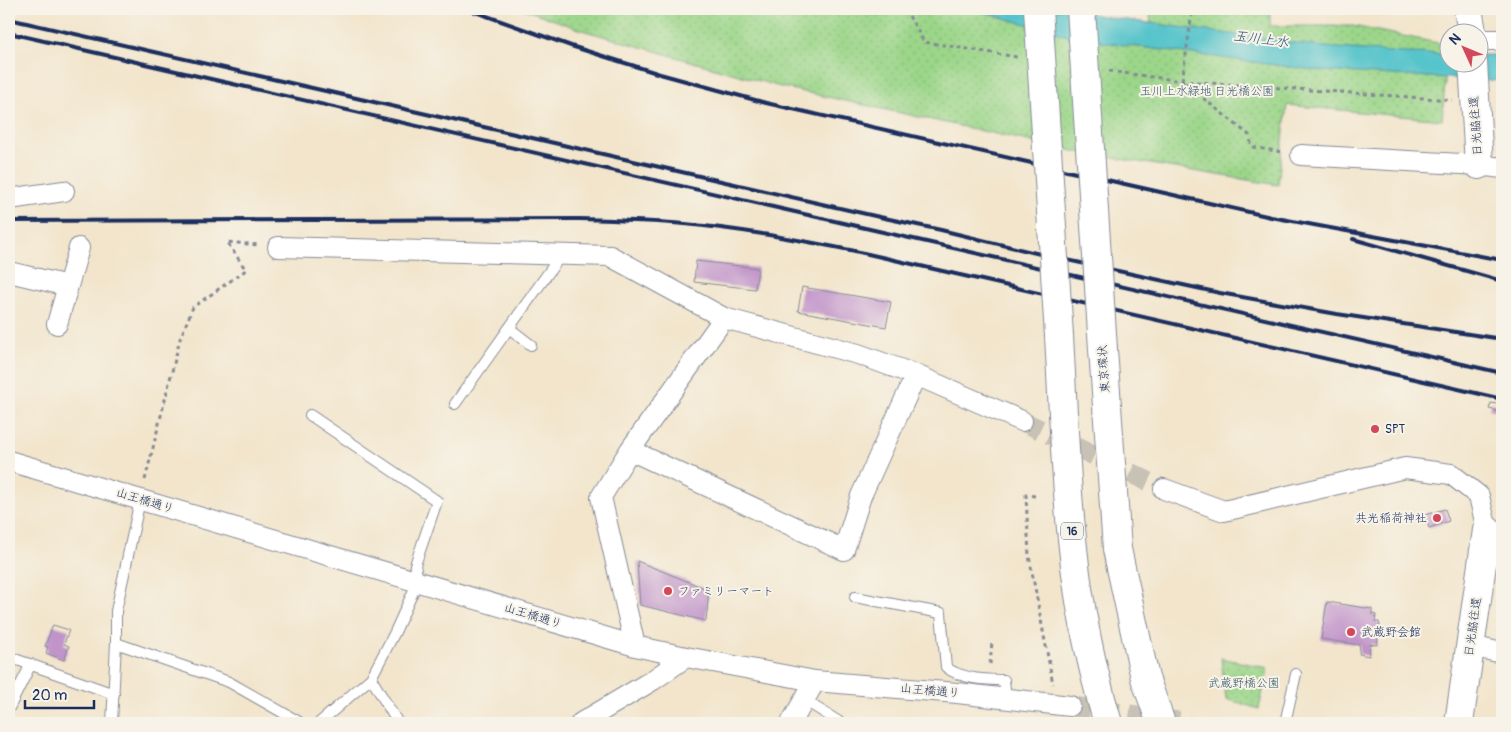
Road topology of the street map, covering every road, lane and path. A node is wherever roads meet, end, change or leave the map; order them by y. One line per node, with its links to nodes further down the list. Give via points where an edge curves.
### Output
1 (905, 9): 9 (path, via 924,42)
2 (1038, 9): 60 (main road, 16, bridge, via 1073,548 1084,626)
3 (1081, 9): 61 (main road, 東京環状, bridge, via 1117,550 1145,678)
4 (1468, 9): 6 (main road)
5 (1192, 13): 11 (path)
6 (1470, 22)
7 (1488, 40): 8 (street)
8 (1502, 40)
9 (1021, 57)
10 (1108, 71): 11 (path)
11 (1182, 81): 12 (path); 13 (path, via 1249,135 1252,147)
12 (1474, 84): 14 (main road, 日光脇往還)
13 (1302, 155): 14 (street)
14 (1490, 166)
15 (64, 191): 16 (street)
16 (9, 199)
17 (278, 247): 19 (street); 34 (path, via 227,242 246,270 193,307 180,339)
18 (79, 248): 21 (street)
19 (561, 255): 22 (street, via 610,256); 24 (lane)
20 (9, 272): 21 (street)
21 (68, 286): 23 (street)
22 (724, 318): 26 (street, via 858,354); 30 (street)
23 (58, 324)
24 (509, 328): 25 (lane); 27 (lane)
25 (531, 345)
26 (916, 375): 29 (street); 30 (street, via 861,496 844,550)
27 (455, 404)
28 (310, 415): 36 (lane, via 437,501 415,565)
29 (1022, 421)
30 (630, 450): 39 (street, via 600,497)
31 (9, 461): 34 (street, 山王橋通り)
32 (1164, 489): 35 (street, via 1224,512 1405,468 1451,474 1479,496)
33 (1035, 496): 52 (path, via 1026,495 1029,556)
34 (140, 500): 36 (street, 山王橋通り); 38 (lane, via 116,611)
35 (1495, 532): 40 (main road, 日光脇往還)
36 (418, 581): 39 (street, 山王橋通り); 46 (lane)
37 (855, 597): 49 (lane, via 941,613 946,666 952,673 1004,680)
38 (116, 643): 48 (lane); 54 (lane, via 229,682)
39 (635, 646): 43 (street, 山王橋通り)
40 (1471, 646): 41 (street); 63 (main road, 日光脇往還)
41 (1502, 653)
42 (9, 657): 44 (lane)
43 (686, 658): 47 (street, 山王橋通り); 57 (street)
44 (31, 664): 48 (lane); 51 (lane)
45 (1296, 674): 62 (lane)
46 (371, 678): 55 (lane); 56 (lane)
47 (815, 681): 49 (street, 山王橋通り); 50 (street)
48 (114, 694): 53 (lane)
49 (1006, 698): 52 (street, 山王橋通り)
50 (804, 700): 58 (street); 59 (lane)
51 (9, 708)
52 (1064, 709)
53 (112, 723)
54 (301, 723)
55 (319, 723)
56 (398, 723)
57 (581, 723)
58 (791, 723)
59 (841, 723)
60 (1108, 723)
61 (1161, 723)
62 (1285, 723)
63 (1458, 723)

